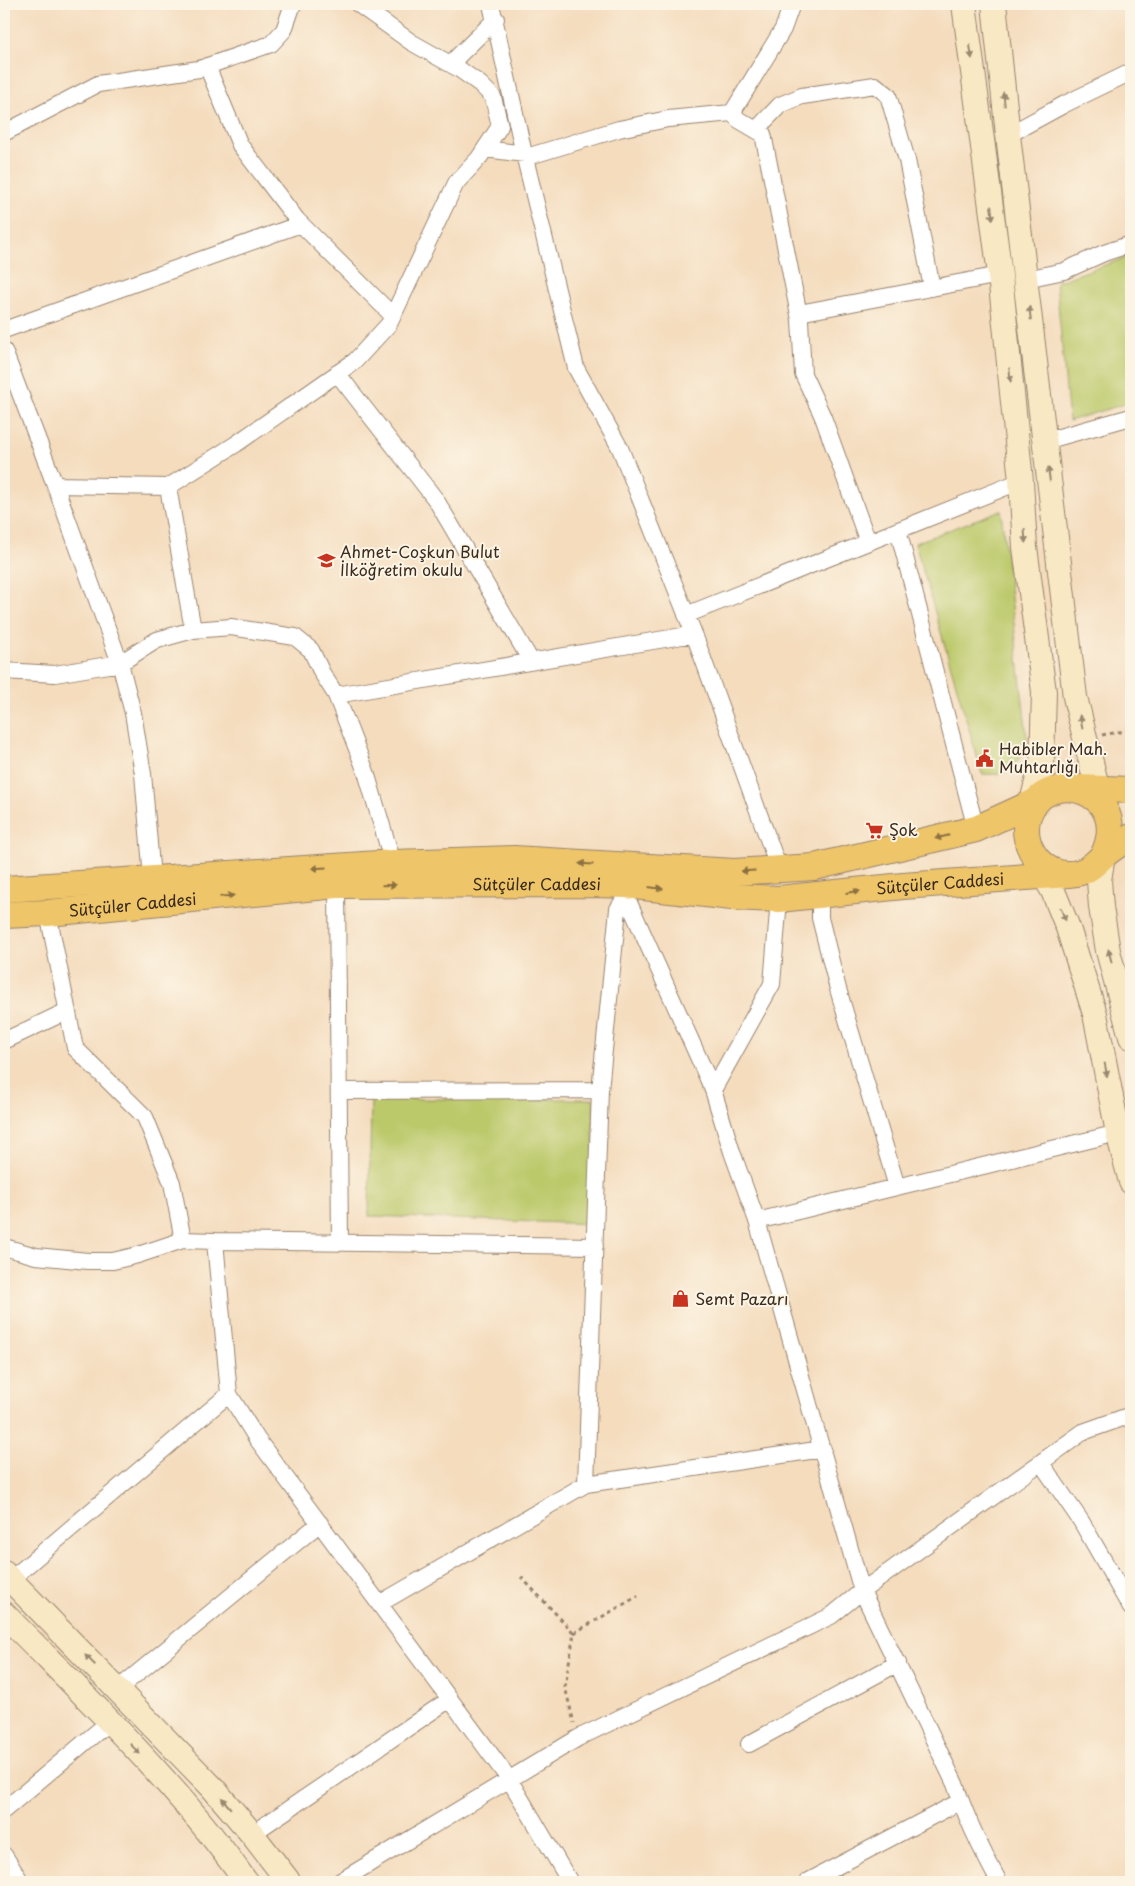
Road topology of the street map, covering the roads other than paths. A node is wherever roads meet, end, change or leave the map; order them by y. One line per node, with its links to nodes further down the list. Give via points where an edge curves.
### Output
1 (293, 4): 8 (street, via 284,30 271,44)
2 (358, 4): 7 (street, via 411,42)
3 (792, 4): 10 (street, via 783,29)
4 (964, 4): 18 (street, one-way to 18)
5 (994, 4): 13 (street, one-way to 5)
6 (494, 11): 7 (street); 15 (street)
7 (450, 64): 14 (street, via 493,97 500,126)
8 (207, 66): 12 (street, via 98,84); 16 (street, via 240,145)
9 (1131, 72): 13 (street)
10 (732, 113): 11 (street); 15 (street, via 668,118 533,155)
11 (756, 130): 20 (street, via 780,105 802,96 875,85 888,95 907,160); 21 (street, via 763,134)
12 (4, 133)
13 (1008, 136): 19 (street)
14 (485, 149): 15 (street); 22 (street, via 456,183)
15 (524, 154): 33 (street, via 576,368 620,448)
16 (301, 224): 22 (street); 23 (street)
17 (1131, 244): 19 (street, via 1064,271)
18 (1000, 275): 20 (street); 28 (street, one-way to 28)
19 (1026, 279): 27 (street, one-way to 19)
20 (932, 288): 21 (street)
21 (799, 313): 32 (street, via 803,374)
22 (393, 316): 25 (street, via 356,361)
23 (4, 330)
24 (4, 351): 29 (street)
25 (337, 373): 30 (street); 36 (street, via 436,500)
26 (1131, 417): 27 (street)
27 (1045, 440): 41 (street, one-way to 27, via 1075,697)
28 (1021, 481): 31 (street); 42 (street, one-way to 42, via 1044,692 1042,762)
29 (55, 485): 30 (street); 37 (street)
30 (168, 487): 34 (street)
31 (898, 530): 32 (street); 43 (street)
32 (868, 542): 33 (street)
33 (686, 615): 35 (street)
34 (192, 630): 37 (street, via 157,640); 39 (street, via 232,627 295,637 311,650)
35 (694, 634): 36 (street); 48 (street)
36 (531, 661): 39 (street)
37 (120, 662): 38 (street, via 55,674); 49 (street, via 143,774)
38 (4, 671)
39 (336, 695): 46 (street, via 366,772)
40 (1131, 790): 41 (main road)
41 (1092, 793): 42 (main road, via 1062,788 1048,792); 45 (main road, via 1108,816 1111,829)
42 (1032, 806): 43 (main road, Sütçüler Caddesi); 47 (main road, via 1025,828 1027,842)
43 (976, 829): 48 (main road, Sütçüler Caddesi, one-way to 48, via 814,867)
44 (1131, 837): 45 (main road)
45 (1103, 856): 47 (main road, via 1082,872); 57 (street, one-way to 45, via 1108,951 1099,880)
46 (393, 863): 48 (main road, Sütçüler Caddesi, one-way to 46, via 734,872 514,859); 49 (main road, Sütçüler Caddesi, one-way to 49)
47 (1048, 868): 53 (main road, Sütçüler Caddesi, one-way to 47); 64 (street, one-way to 64, via 1095,1014)
48 (779, 869)
49 (152, 878): 51 (main road, Sütçüler Caddesi)
50 (337, 885): 52 (main road, Sütçüler Caddesi, one-way to 52, via 516,883); 55 (main road, Sütçüler Caddesi, one-way to 50); 63 (street)
51 (4, 889)
52 (626, 890): 54 (main road, Sütçüler Caddesi, one-way to 54); 61 (street, via 618,909); 62 (street)
53 (820, 896): 54 (main road, Sütçüler Caddesi); 66 (street, via 820,918 838,990)
54 (779, 899): 62 (street, via 772,984)
55 (48, 913): 56 (main road, Sütçüler Caddesi); 58 (street)
56 (4, 915)
57 (1128, 1008): 59 (street)
58 (67, 1012): 60 (street); 68 (street, via 75,1048 145,1117 172,1183)
59 (1131, 1037)
60 (4, 1041)
61 (600, 1090): 63 (street); 71 (street)
62 (713, 1090): 67 (street)
63 (339, 1091): 70 (street)
64 (1124, 1131): 65 (street); 66 (street)
65 (1131, 1182)
66 (897, 1187): 67 (street)
67 (757, 1221): 75 (street)
68 (183, 1240): 69 (street); 72 (street, via 113,1261 36,1256)
69 (215, 1241): 70 (street); 73 (street)
70 (340, 1243): 71 (street)
71 (595, 1246): 77 (street)
72 (4, 1248)
73 (229, 1394): 78 (street); 79 (street)
74 (1131, 1415): 76 (street, via 1083,1432)
75 (823, 1448): 77 (street); 80 (street)
76 (1041, 1462): 80 (street); 82 (street, via 1081,1522)
77 (586, 1484): 81 (street)
78 (320, 1524): 81 (street); 85 (street)
79 (7, 1577): 85 (street, one-way to 79)
80 (862, 1591): 84 (street); 89 (street, via 831,1616 578,1738)
81 (379, 1604): 86 (street)
82 (1131, 1608)
83 (4, 1614): 87 (street)
84 (898, 1663): 88 (street); 90 (street)
85 (118, 1689): 92 (street, one-way to 85, via 212,1787)
86 (450, 1699): 89 (street); 92 (street)
87 (109, 1722): 91 (street); 94 (street, one-way to 94, via 177,1793 209,1832)
88 (749, 1744)
89 (509, 1779): 97 (street); 98 (street)
90 (961, 1801): 99 (street); 100 (street)
91 (4, 1810)
92 (252, 1834): 96 (street)
93 (4, 1855): 95 (street)
94 (238, 1876)
95 (21, 1882)
96 (289, 1882)
97 (339, 1882)
98 (570, 1882)
99 (807, 1882)
100 (999, 1882)

